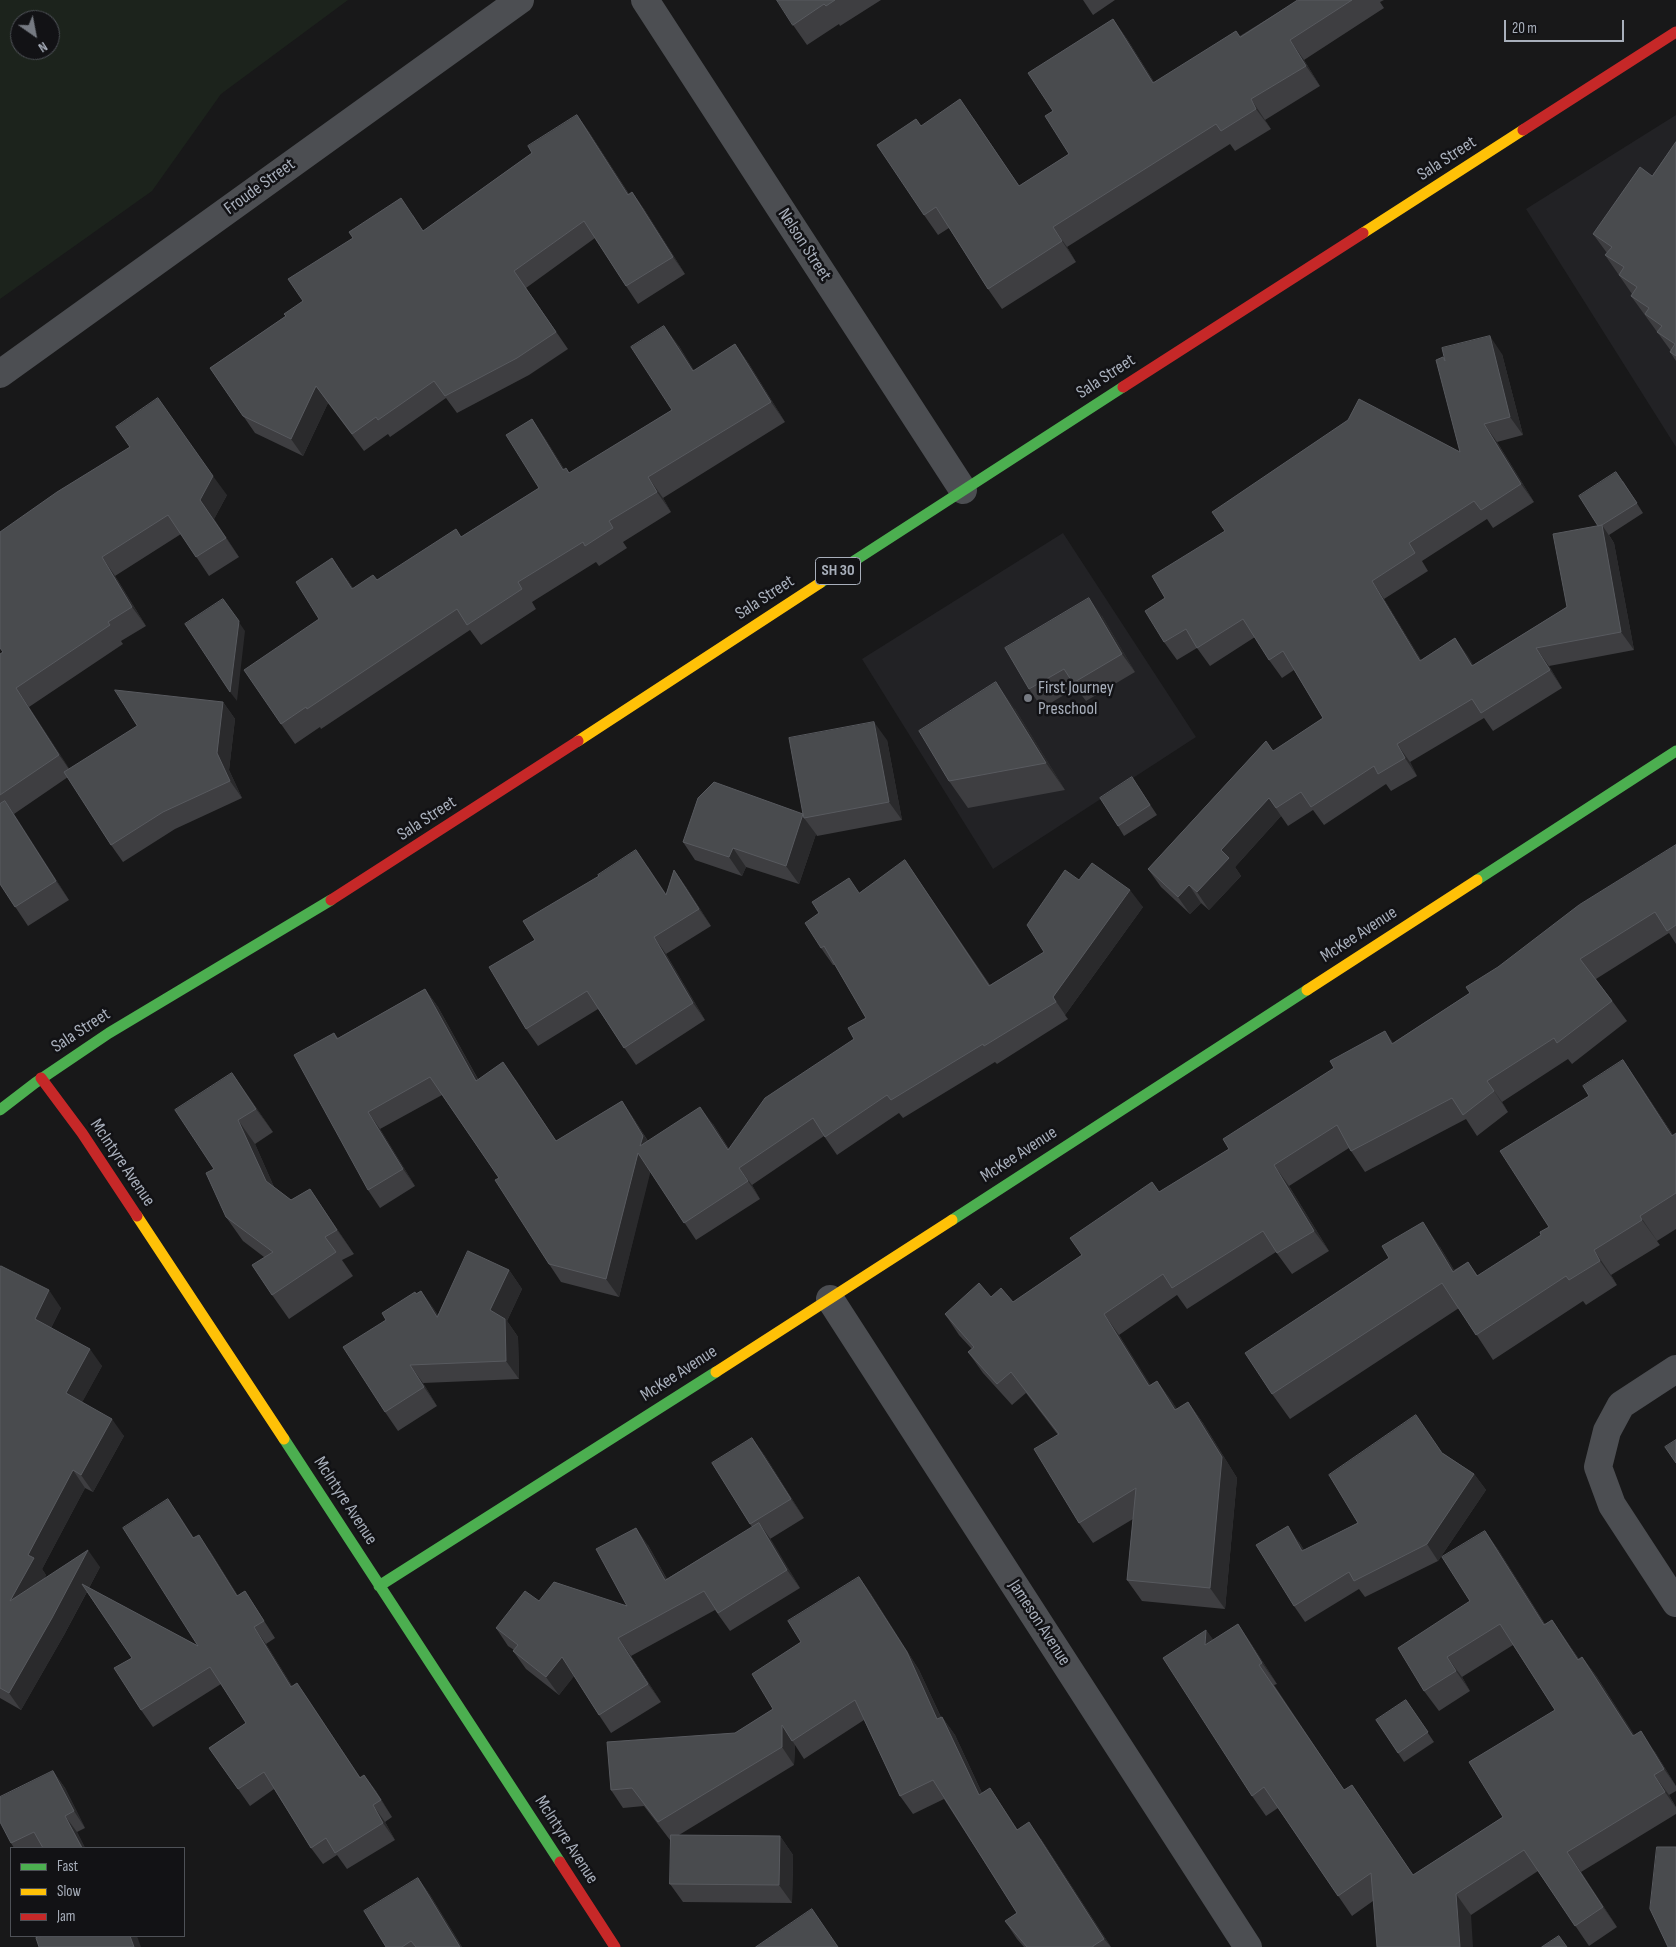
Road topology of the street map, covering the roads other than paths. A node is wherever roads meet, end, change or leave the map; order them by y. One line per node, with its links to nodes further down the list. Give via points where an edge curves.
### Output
1 (520, 0): 4 (street, Froude Street)
2 (645, 0): 5 (street, Nelson Street)
3 (1676, 32): 5 (main road, Sala Street / SH 30)
4 (0, 374)
5 (963, 490): 7 (main road, Sala Street / SH 30, via 394,861 172,992)
6 (1676, 751): 9 (main road, McKee Avenue)
7 (41, 1078): 8 (main road, Sala Street / SH 30); 11 (main road, McIntyre Avenue, via 82,1133)
8 (0, 1110)
9 (830, 1299): 11 (main road, McKee Avenue); 14 (street, Jameson Avenue)
10 (1676, 1369): 12 (street, via 1621,1406 1607,1431 1598,1467 1612,1505)
11 (379, 1586): 13 (main road, McIntyre Avenue)
12 (1676, 1603)
13 (615, 1947)
14 (1248, 1947)

